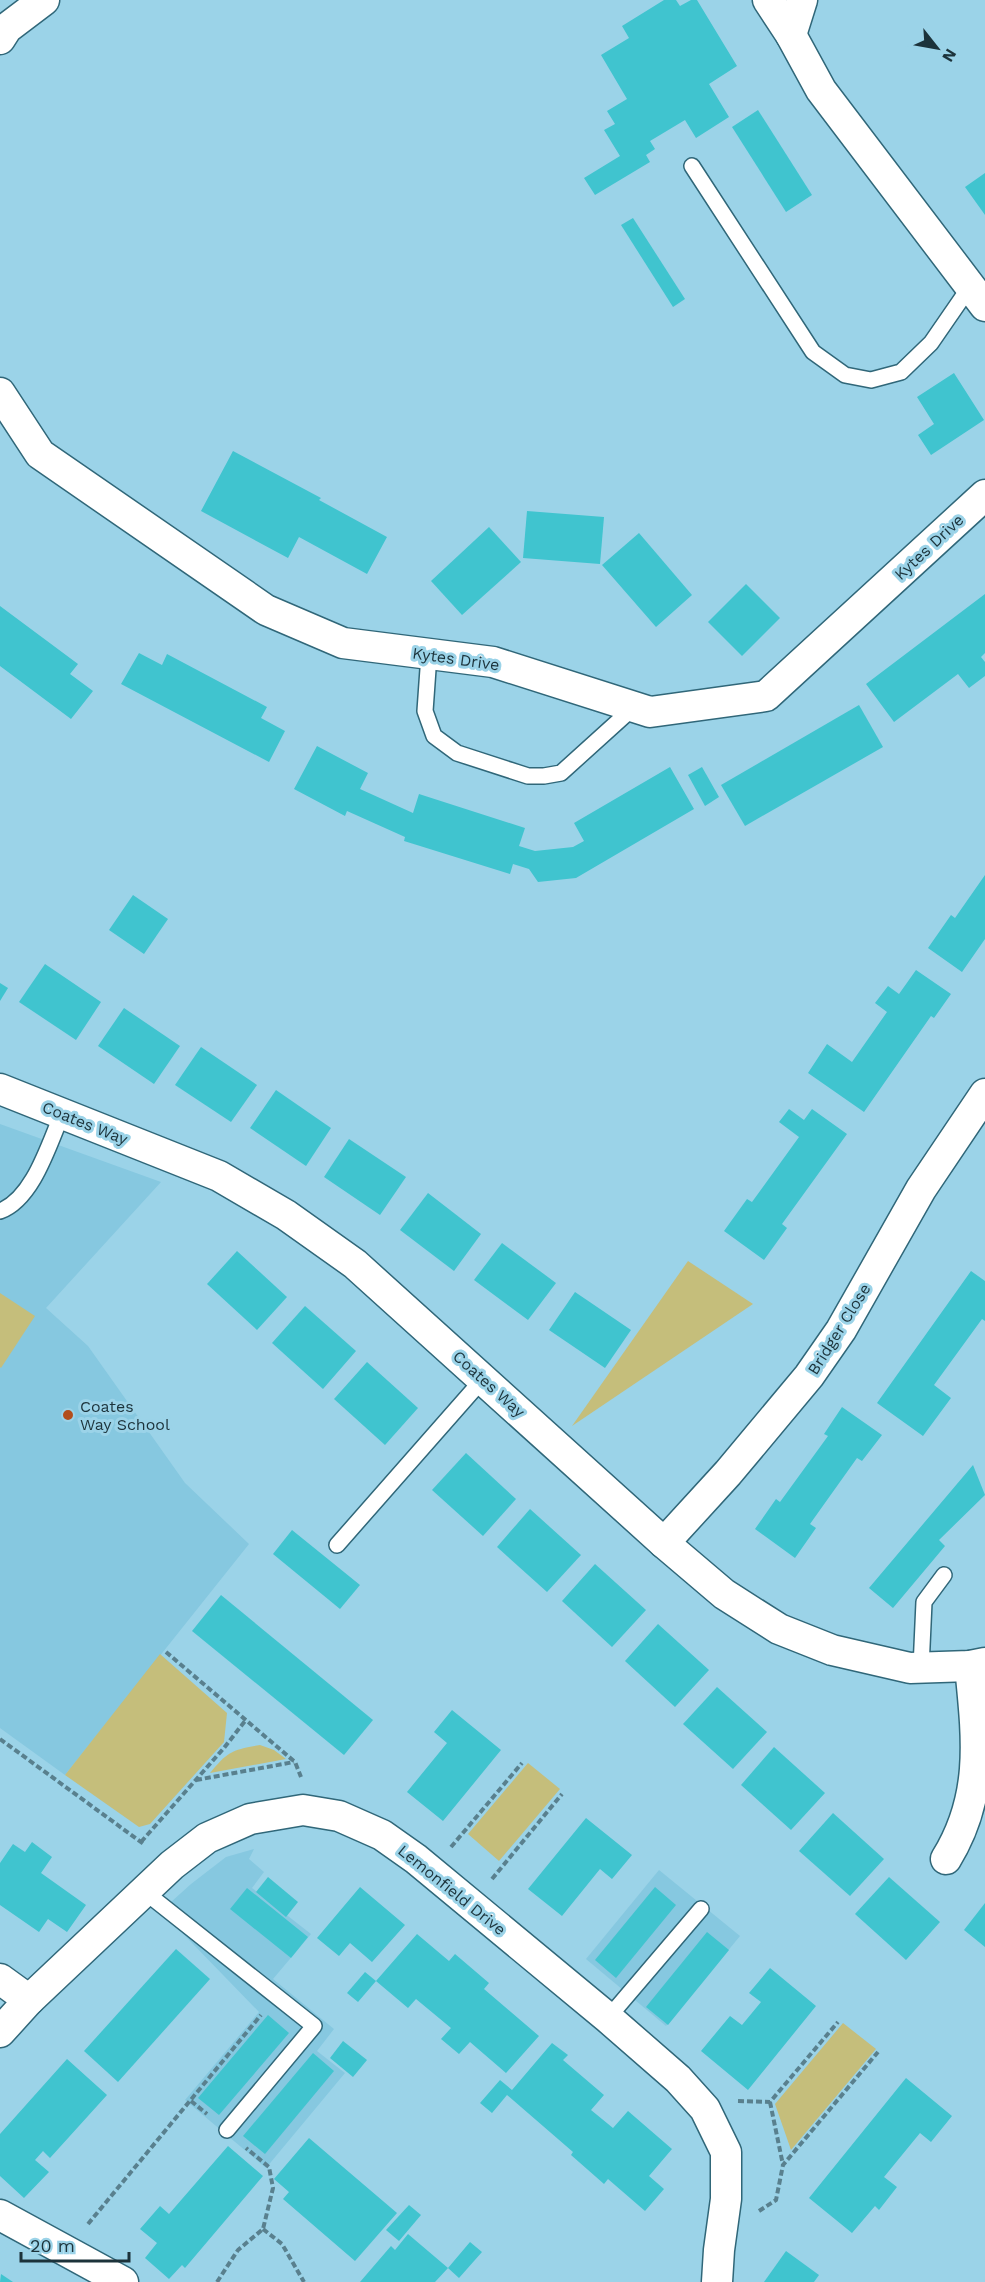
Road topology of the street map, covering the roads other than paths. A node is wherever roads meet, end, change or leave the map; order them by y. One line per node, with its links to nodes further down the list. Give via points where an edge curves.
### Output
1 (44, 0): 5 (street, via 7,28)
2 (768, 0): 4 (street)
3 (802, 0): 4 (street)
4 (791, 35): 7 (street, via 821,90)
5 (0, 39)
6 (692, 166): 7 (lane, via 813,352 845,375 871,380 901,372)
7 (980, 288)
8 (0, 393): 10 (street, Kytes Drive, via 40,454 266,610 343,643)
9 (985, 495): 11 (street, Kytes Drive, via 766,696 650,712)
10 (429, 655): 11 (street, Kytes Drive, via 493,662); 11 (lane, via 425,711 434,736 457,753 528,776 561,773)
11 (634, 707)
12 (0, 1089): 14 (street, Coates Way)
13 (985, 1094): 17 (street, Bridger Close, via 921,1189 841,1330 809,1377)
14 (62, 1114): 15 (lane, via 24,1194); 16 (street, Coates Way, via 219,1176 286,1215 356,1264)
15 (0, 1211)
16 (483, 1378): 17 (street, Coates Way); 18 (lane)
17 (664, 1543): 21 (street, Coates Way, via 724,1594 779,1629 832,1650)
18 (337, 1545)
19 (944, 1575): 21 (lane, via 924,1602)
20 (977, 1664): 21 (street, Coates Way); 22 (street, Coates Way, via 978,1762 971,1807 958,1841)
21 (921, 1668)
22 (946, 1859)
23 (145, 1892): 26 (street, Lemonfield Drive); 27 (street, Lemonfield Drive, via 207,1838 250,1819 303,1810 339,1816 382,1835); 29 (lane, via 314,2026)
24 (701, 1909): 27 (lane)
25 (0, 1979): 26 (street)
26 (29, 2000): 28 (street, Lemonfield Drive)
27 (608, 2018): 32 (street, Lemonfield Drive, via 696,2098 726,2152 726,2199)
28 (0, 2032)
29 (227, 2130)
30 (0, 2215): 31 (street)
31 (123, 2282)
32 (717, 2282)

